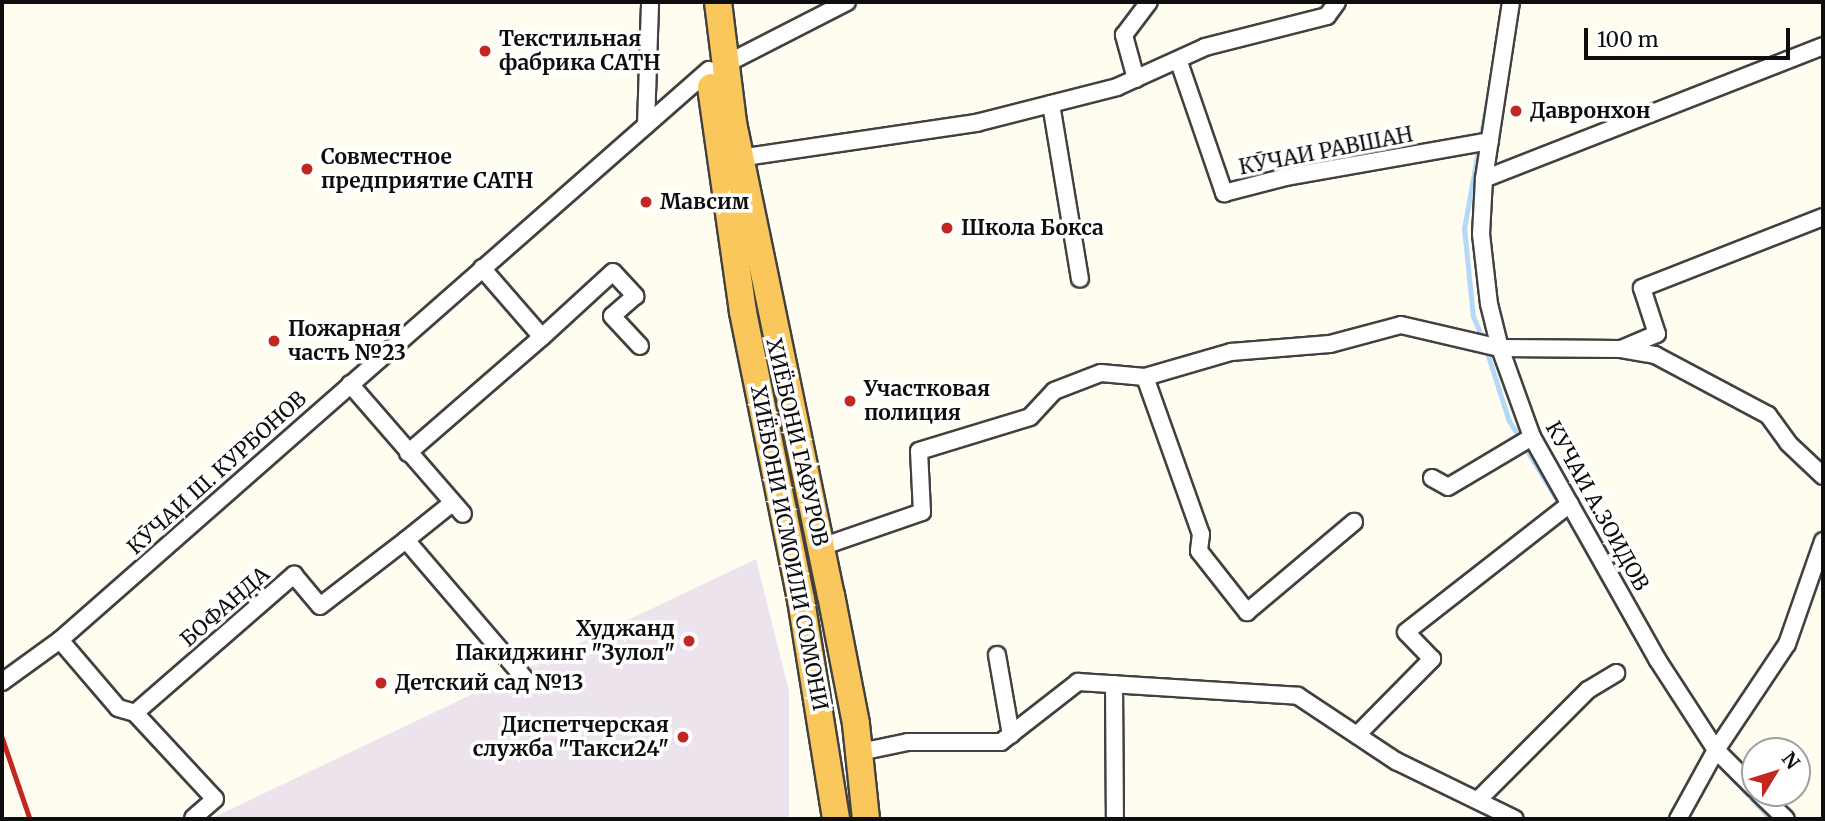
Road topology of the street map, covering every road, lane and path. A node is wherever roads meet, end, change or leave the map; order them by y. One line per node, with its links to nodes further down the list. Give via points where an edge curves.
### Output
1 (650, 2): 14 (street)
2 (705, 2): 11 (highway)
3 (718, 2): 11 (highway)
4 (846, 2): 11 (street, КӮЧАИ Ш. КУРБОНОВ)
5 (1149, 2): 12 (street, via 1124,35)
6 (1337, 2): 10 (street, via 1327,16 1205,47)
7 (1528, 2): 8 (street)
8 (1511, 5): 15 (street, КУЧАИ А.ЗОИДОВ)
9 (1823, 46): 17 (street)
10 (1179, 62): 12 (street); 15 (street, КӮЧАИ РАВШАН, via 1224,193 1286,177)
11 (717, 67): 14 (street, КӮЧАИ Ш. КУРБОНОВ); 16 (highway, ХИЁБОНИ ГАФУРОВ); 37 (highway, ХИЁБОНИ ИСМОИЛИ СОМОНИ, via 743,312)
12 (1136, 79): 13 (street)
13 (1051, 104): 16 (street, via 975,123); 20 (street)
14 (646, 125): 19 (street, КӮЧАИ Ш. КУРБОНОВ)
15 (1482, 142): 17 (street, КУЧАИ А.ЗОИДОВ)
16 (739, 158): 35 (highway, ХИЁБОНИ ГАФУРОВ)
17 (1484, 179): 23 (street, КУЧАИ А.ЗОИДОВ, via 1481,234)
18 (1823, 216): 24 (street, via 1642,288 1657,334)
19 (482, 268): 21 (street); 26 (street, КӮЧАИ Ш. КУРБОНОВ)
20 (1080, 279)
21 (542, 337): 22 (street, via 613,272 635,296 612,316); 28 (street)
22 (640, 345)
23 (1489, 345): 24 (street); 25 (street, via 1401,325 1330,344 1231,352); 27 (street, КУЧАИ А.ЗОИДОВ)
24 (1621, 349): 29 (street, via 1655,355 1768,415 1788,443)
25 (1145, 377): 32 (street, via 1201,534 1199,551 1247,612); 35 (street, via 1101,373 1054,391 1030,417 919,451 922,512)
26 (350, 384): 28 (street, БОФАНДА); 38 (street, КӮЧАИ Ш. КУРБОНОВ)
27 (1532, 437): 30 (street, via 1448,487); 31 (street, КУЧАИ А.ЗОИДОВ)
28 (408, 453): 33 (street, БОФАНДА, via 457,509)
29 (1823, 476)
30 (1432, 478)
31 (1565, 508): 45 (street, via 1406,632 1432,659); 48 (street, КУЧАИ А.ЗОИДОВ)
32 (1354, 522)
33 (405, 540): 41 (street); 44 (street, БОФАНДА, via 320,606 294,575)
34 (1823, 541): 48 (street, via 1787,644)
35 (821, 547): 36 (highway, ХИЁБОНИ ГАФУРОВ)
36 (831, 595): 37 (highway); 47 (highway, ХИЁБОНИ ГАФУРОВ)
37 (801, 600): 52 (highway, ХИЁБОНИ ИСМОИЛИ СОМОНИ)
38 (60, 640): 42 (street, КӮЧАИ Ш. КУРБОНОВ); 44 (street, via 118,708)
39 (997, 655): 46 (street)
40 (1616, 673): 50 (street, via 1588,690)
41 (527, 681)
42 (2, 682)
43 (1114, 684): 45 (street, via 1298,696); 46 (street, via 1078,682); 54 (street)
44 (135, 713): 51 (street, via 215,799)
45 (1357, 735): 50 (street, via 1396,761)
46 (1006, 738): 47 (street, via 908,742)
47 (860, 752): 53 (highway, ХИЁБОНИ ГАФУРОВ)
48 (1713, 754): 49 (street, КУЧАИ А.ЗОИДОВ); 56 (street)
49 (1741, 777)
50 (1478, 800): 55 (street)
51 (192, 818)
52 (836, 819)
53 (866, 819)
54 (1115, 819)
55 (1515, 819)
56 (1678, 819)

